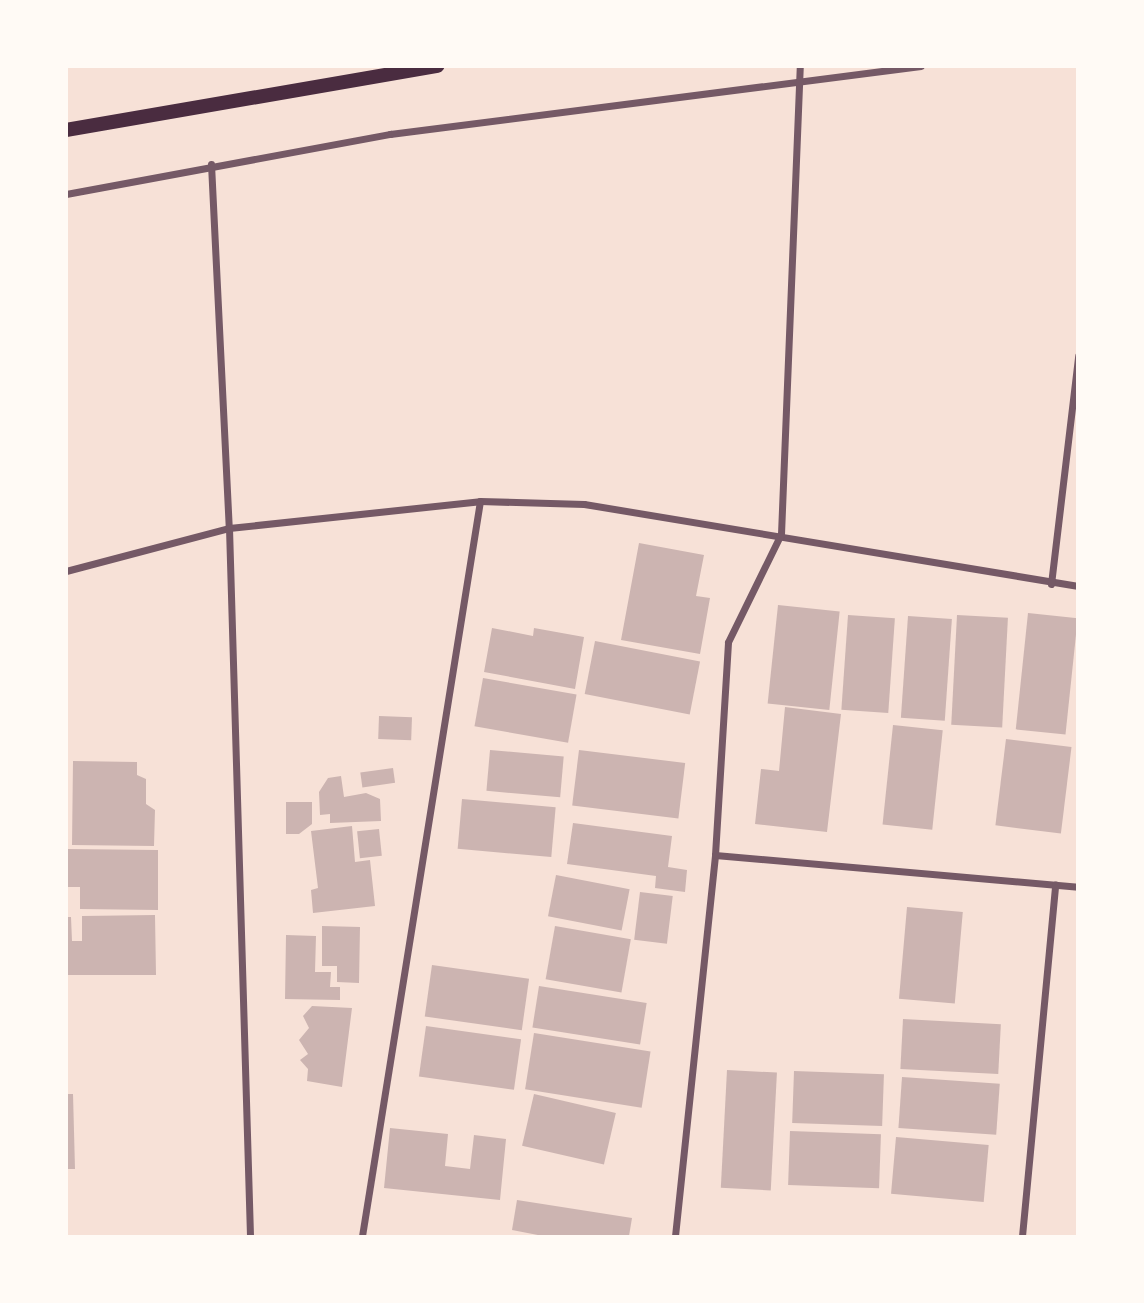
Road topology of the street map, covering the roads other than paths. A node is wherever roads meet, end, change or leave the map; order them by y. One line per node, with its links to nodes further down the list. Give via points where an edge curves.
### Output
1 (438, 66): 5 (main road)
2 (800, 66): 4 (street)
3 (922, 66): 4 (street)
4 (799, 82): 6 (street, via 390,134); 11 (street)
5 (66, 130)
6 (211, 164): 7 (street); 10 (street)
7 (66, 194)
8 (1077, 356): 13 (street)
9 (480, 501): 10 (street); 11 (street, via 584,504); 19 (street)
10 (229, 528): 12 (street); 18 (street)
11 (781, 534): 13 (street); 15 (street, via 728,642)
12 (66, 571)
13 (1051, 584): 14 (street)
14 (1077, 586)
15 (715, 855): 16 (street); 20 (street)
16 (1055, 885): 17 (street); 21 (street)
17 (1077, 887)
18 (250, 1237)
19 (362, 1237)
20 (675, 1237)
21 (1022, 1237)

